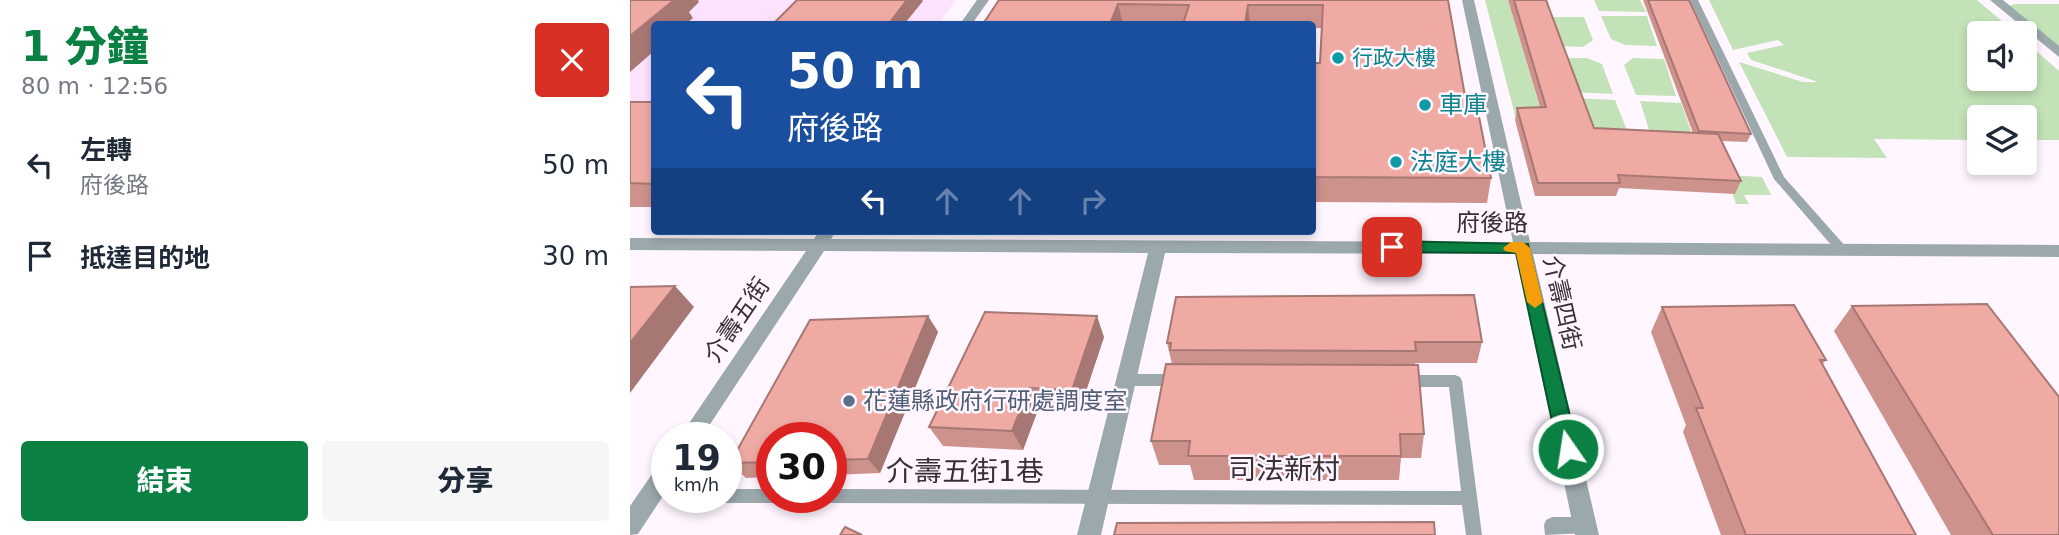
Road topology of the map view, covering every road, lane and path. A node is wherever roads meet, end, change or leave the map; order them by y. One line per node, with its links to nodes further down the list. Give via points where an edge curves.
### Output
1 (983, 0): 5 (street)
2 (1468, 0): 10 (street, 介壽四街)
3 (1694, 0): 11 (lane, via 1779,179)
4 (1996, 0): 6 (street)
5 (968, 21)
6 (2059, 53)
7 (823, 238): 8 (street, 府後路); 9 (street, 府後路); 16 (street, 介壽五街)
8 (630, 244)
9 (1158, 246): 10 (street, 府後路); 13 (street)
10 (1523, 248): 11 (street, 府後路); 22 (street, 介壽四街)
11 (1843, 251): 12 (street, 府後路)
12 (2059, 251)
13 (1126, 380): 14 (lane); 18 (street)
14 (1195, 380)
15 (1387, 381): 19 (lane, via 1455,381)
16 (700, 422)
17 (847, 496): 18 (lane, 介壽五街1巷)
18 (1098, 497): 19 (lane, 司法新村); 23 (street)
19 (1470, 498): 24 (lane)
20 (651, 504): 21 (street)
21 (630, 526)
22 (1586, 530): 25 (lane, via 1552,525)
23 (1089, 535)
24 (1474, 535)
25 (1553, 535)

